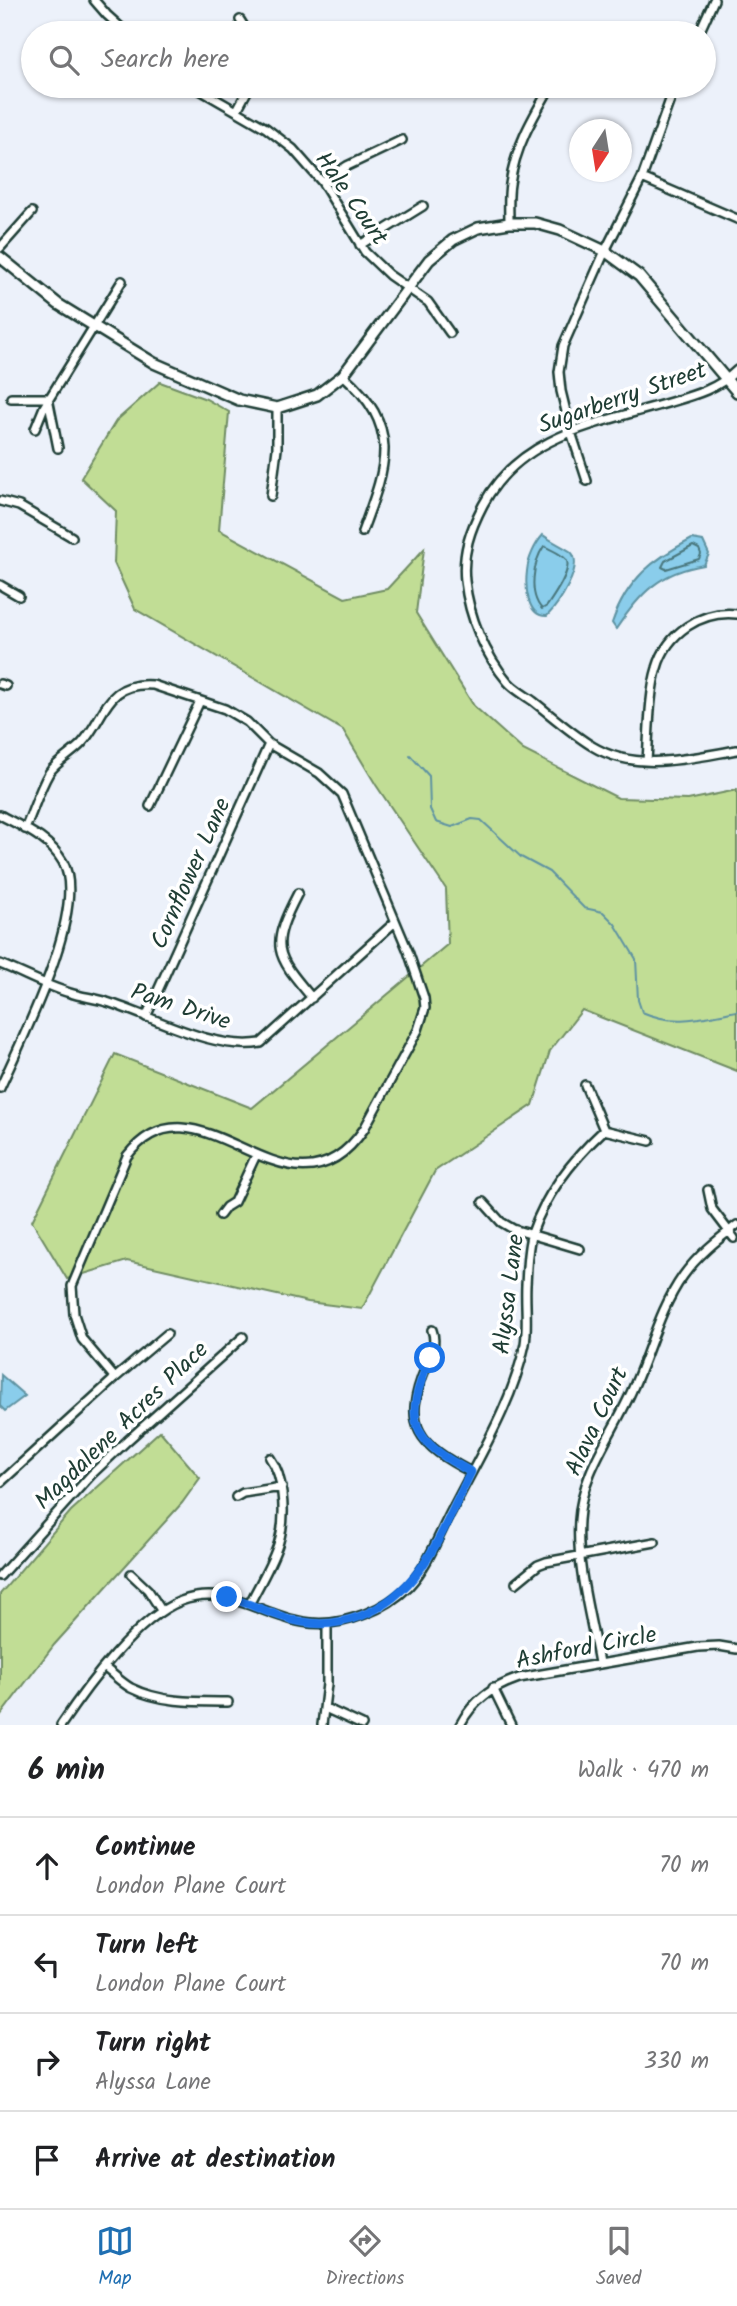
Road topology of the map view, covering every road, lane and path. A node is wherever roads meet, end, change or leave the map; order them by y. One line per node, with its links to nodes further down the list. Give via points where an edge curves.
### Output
1 (94, 0): 3 (street)
2 (715, 0): 4 (street)
3 (114, 21)
4 (705, 21)
5 (215, 98): 9 (street, Hale Court)
6 (244, 98): 9 (street)
7 (544, 98): 16 (street, via 516,154 509,186)
8 (671, 98): 11 (street)
9 (237, 110): 12 (street, Hale Court, via 277,135)
10 (402, 140): 12 (street)
11 (642, 178): 15 (street); 19 (street)
12 (322, 182): 17 (street, Hale Court)
13 (423, 206): 17 (street)
14 (32, 212): 18 (street)
15 (737, 219)
16 (509, 223): 19 (street, via 535,223 560,230); 22 (street, via 478,228 453,240 429,261)
17 (359, 245): 22 (street, Hale Court)
18 (0, 248)
19 (605, 251): 27 (street, via 639,276); 33 (street, via 563,346 559,372)
20 (0, 257): 23 (street)
21 (122, 281): 23 (street)
22 (409, 289): 24 (street, Hale Court, via 433,308); 26 (street)
23 (93, 326): 30 (street); 31 (street, via 154,363 239,400)
24 (450, 333)
25 (737, 370): 27 (street, Sugarberry Street)
26 (343, 375): 31 (street, via 317,395); 38 (street, via 374,410 385,451)
27 (727, 380): 28 (street); 33 (street, Sugarberry Street, via 696,395)
28 (737, 392)
29 (10, 398): 30 (street)
30 (48, 398): 32 (street); 34 (street)
31 (277, 408): 36 (street)
32 (35, 429)
33 (571, 432): 35 (street); 46 (street, Sugarberry Street, via 517,462 488,495 472,526 463,562 467,596 485,648 509,684 594,747)
34 (58, 448)
35 (587, 481)
36 (271, 496)
37 (0, 501): 39 (street, via 19,506)
38 (362, 532)
39 (72, 537)
40 (0, 585): 41 (street)
41 (19, 596)
42 (737, 614): 46 (street, via 702,618 669,643 656,669)
43 (200, 701): 44 (street, via 247,722); 47 (street); 49 (street, via 141,684 115,694 83,742 50,772)
44 (269, 744): 51 (street, via 319,773 342,794); 55 (street, Cornflower Lane)
45 (737, 750): 46 (street, Sugarberry Street)
46 (647, 761)
47 (150, 806)
48 (0, 815): 49 (street)
49 (25, 829): 53 (street, via 52,848 70,884 61,942)
50 (298, 893): 54 (street, via 284,920 280,954)
51 (394, 923): 54 (street, Pam Drive); 60 (street, via 408,951 425,1008 418,1030 355,1142 335,1158 310,1166)
52 (0, 964): 53 (street, Pam Drive)
53 (45, 982): 55 (street, Pam Drive); 57 (street)
54 (312, 998): 55 (street, Pam Drive, via 261,1043 243,1046)
55 (146, 1017)
56 (585, 1085): 58 (street)
57 (0, 1088)
58 (604, 1130): 59 (street); 65 (street, Alyssa Lane, via 559,1181)
59 (650, 1141)
60 (256, 1156): 63 (street, via 234,1202); 71 (street, via 196,1128 184,1127 161,1129 127,1156 72,1286 82,1339)
61 (708, 1190): 66 (street, via 712,1209)
62 (483, 1202): 65 (street, via 501,1222)
63 (220, 1215)
64 (737, 1225): 66 (street, Alava Court)
65 (531, 1235): 67 (street); 73 (street, Alyssa Lane, via 527,1330 519,1370)
66 (731, 1235): 78 (street, Alava Court, via 699,1256 669,1298 631,1394 592,1464 581,1503)
67 (580, 1249)
68 (432, 1330): 73 (street, via 435,1345 415,1404 418,1428 434,1451)
69 (167, 1334): 71 (street)
70 (243, 1337): 80 (street, Magdalene Acres Place, via 91,1475)
71 (115, 1378): 74 (street)
72 (270, 1458): 75 (street)
73 (471, 1472): 84 (street, Alyssa Lane, via 429,1556 408,1586 380,1608)
74 (0, 1483)
75 (282, 1487): 76 (street); 82 (street, via 282,1537)
76 (236, 1497)
77 (655, 1542): 78 (street)
78 (580, 1555): 81 (street, via 538,1565); 86 (street, Alava Court)
79 (131, 1574): 83 (street)
80 (0, 1576)
81 (516, 1583)
82 (250, 1603): 83 (street, Alyssa Lane, via 208,1596); 84 (street, Alyssa Lane, via 293,1620)
83 (161, 1610): 87 (street, Alyssa Lane, via 131,1636)
84 (327, 1624): 90 (street)
85 (737, 1649): 86 (street, Ashford Circle, via 709,1646)
86 (599, 1663): 88 (street, Ashford Circle, via 527,1676)
87 (105, 1668): 89 (street, via 147,1694); 91 (street, Alyssa Lane)
88 (493, 1688): 94 (street, Ashford Circle); 95 (street)
89 (228, 1702)
90 (325, 1709): 92 (street); 93 (street)
91 (61, 1725)
92 (321, 1725)
93 (362, 1725)
94 (460, 1725)
95 (511, 1725)

